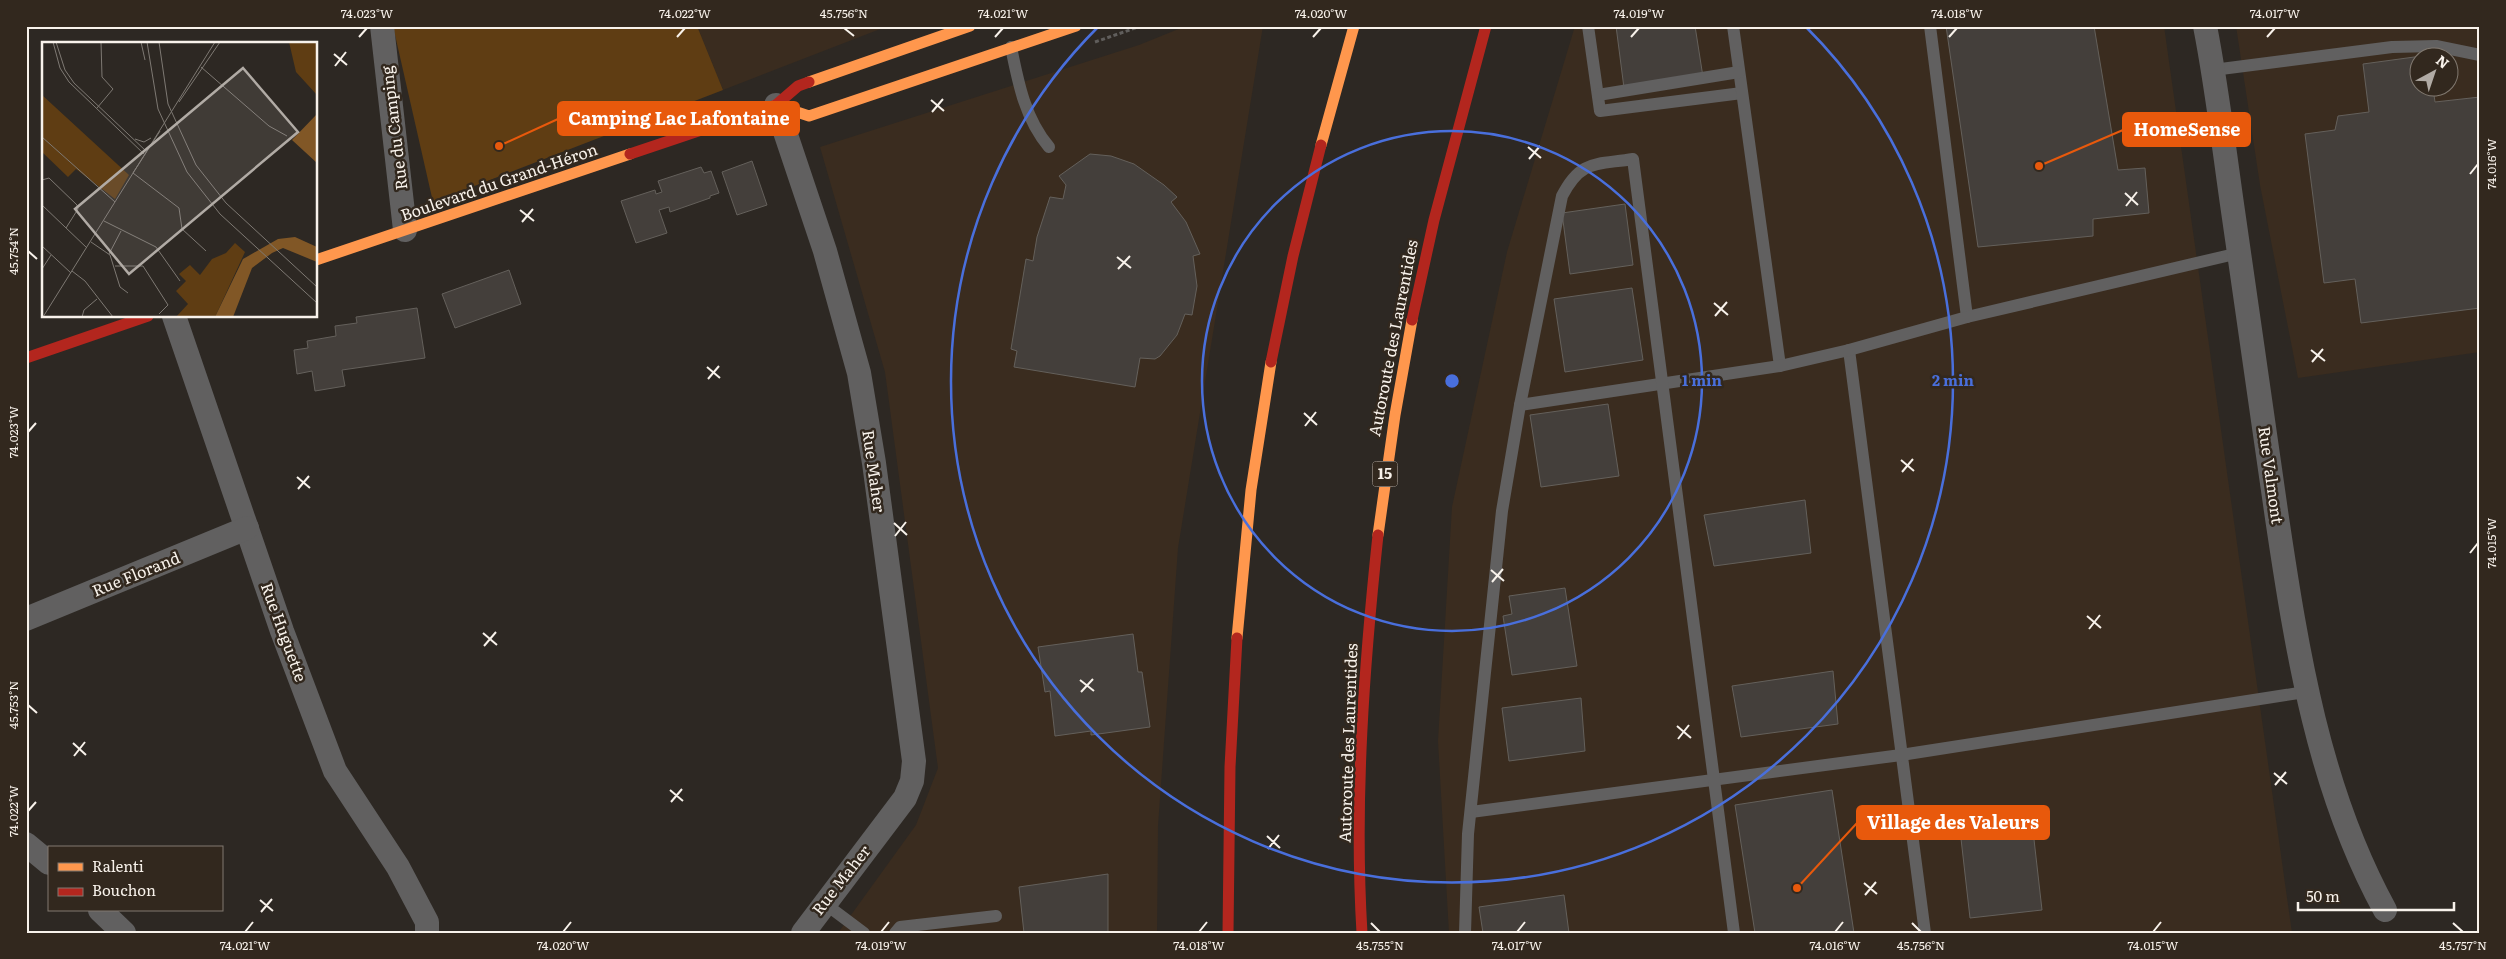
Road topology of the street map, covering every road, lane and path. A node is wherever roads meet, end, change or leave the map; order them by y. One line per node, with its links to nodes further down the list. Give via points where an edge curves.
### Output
1 (382, 26): 20 (street, Rue du Camping)
2 (970, 26): 18 (main road, Boulevard du Grand-Héron, via 798,86)
3 (1076, 26): 10 (main road)
4 (1354, 26): 48 (main road, via 1296,246 1255,463 1231,722)
5 (1486, 26): 49 (main road, Autoroute des Laurentides / 15, via 1436,206 1387,458 1373,579 1361,736)
6 (1588, 26): 17 (lane)
7 (1732, 26): 15 (lane)
8 (1930, 26): 23 (lane)
9 (2205, 26): 14 (street, Rue Valmont)
10 (1051, 30): 12 (main road)
11 (1009, 33): 12 (main road)
12 (1011, 46): 18 (main road, via 809,116); 19 (lane, via 1030,120)
13 (2480, 55): 14 (lane, via 2436,46 2392,47)
14 (2213, 70): 21 (street, Rue Valmont)
15 (1739, 72): 16 (lane); 17 (lane)
16 (1742, 93): 17 (lane, via 1600,111); 28 (lane)
17 (1598, 95)
18 (776, 105): 20 (main road, Boulevard du Grand-Héron); 39 (street, Rue Maher, via 824,251 858,373 914,751 913,776 905,798)
19 (1049, 147)
20 (406, 230): 22 (main road, Boulevard du Grand-Héron)
21 (2239, 253): 23 (lane); 33 (street, Rue Valmont)
22 (318, 259)
23 (1967, 317): 26 (lane)
24 (142, 318): 27 (main road)
25 (175, 318): 31 (street, Rue Huguette)
26 (1849, 350): 28 (lane); 34 (lane)
27 (26, 358)
28 (1780, 366): 29 (lane)
29 (1663, 384): 30 (lane); 30 (lane, via 1634,159 1584,167 1571,178 1562,196); 35 (lane)
30 (1520, 405): 36 (lane, via 1502,511)
31 (247, 528): 32 (street, Rue Florand); 44 (street, Rue Huguette, via 282,631 336,771 398,867 427,922)
32 (26, 619)
33 (2305, 692): 34 (lane); 40 (street, Rue Valmont, via 2333,786 2364,871)
34 (1901, 755): 35 (lane); 52 (lane)
35 (1714, 780): 36 (lane); 51 (lane)
36 (1471, 812): 50 (lane)
37 (26, 844): 38 (street)
38 (48, 862)
39 (824, 903): 45 (street, Rue Maher); 46 (lane)
40 (2385, 910)
41 (102, 912): 43 (street)
42 (996, 916): 47 (lane, via 900,927)
43 (124, 933)
44 (427, 933)
45 (803, 933)
46 (864, 933)
47 (895, 933)
48 (1228, 933)
49 (1362, 933)
50 (1465, 933)
51 (1734, 933)
52 (1925, 933)

